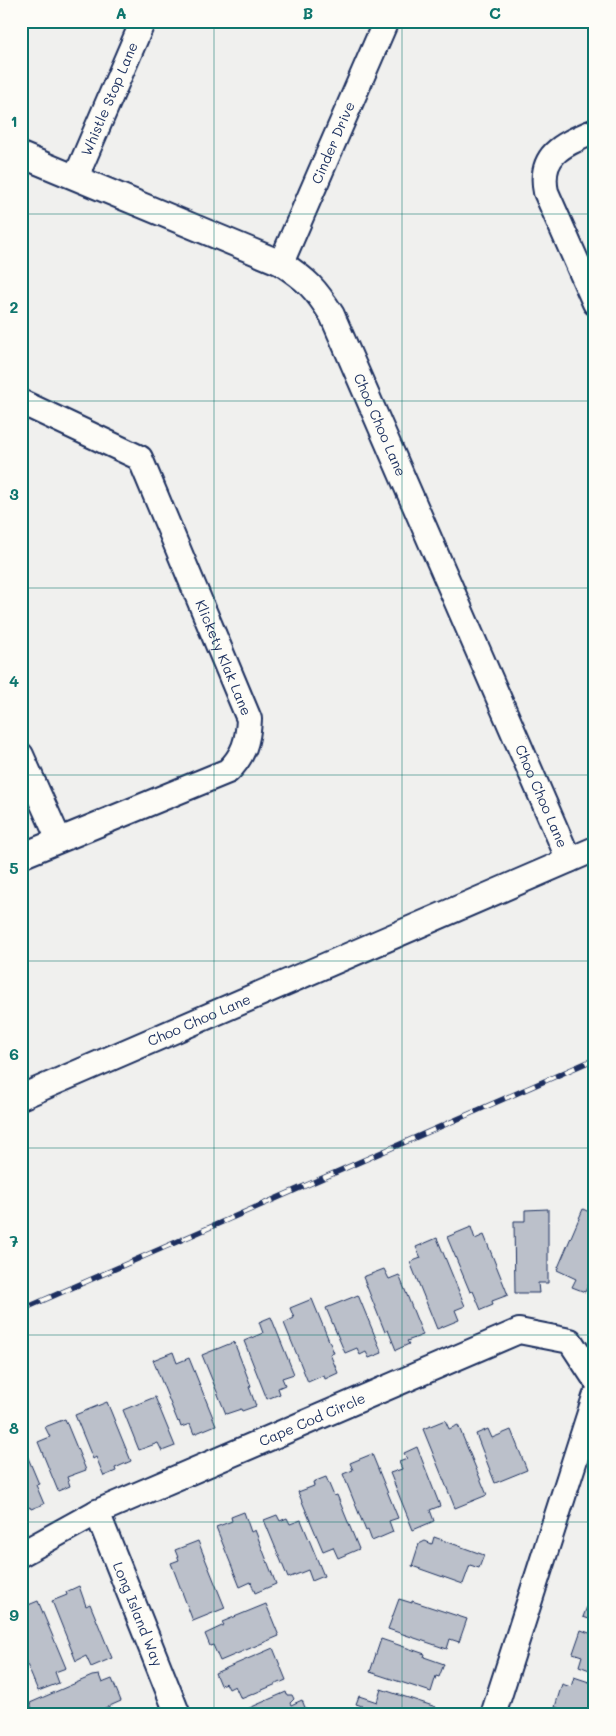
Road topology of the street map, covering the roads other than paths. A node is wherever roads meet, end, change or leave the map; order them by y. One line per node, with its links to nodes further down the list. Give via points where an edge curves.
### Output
1 (143, 21): 5 (street, Whistle Stop Lane)
2 (386, 21): 6 (street, Cinder Drive)
3 (595, 131): 7 (street, via 558,149 547,164 544,181)
4 (21, 155): 5 (street, Choo Choo Lane)
5 (76, 177): 6 (street, Choo Choo Lane)
6 (281, 263): 13 (street, Choo Choo Lane, via 318,293 332,315)
7 (595, 304)
8 (21, 402): 10 (street, Klickety Klak Lane, via 140,458 249,718 244,747 228,771)
9 (21, 755): 10 (street)
10 (59, 840): 12 (street, Klickety Klak Lane)
11 (595, 849): 13 (street, Choo Choo Lane)
12 (21, 856)
13 (569, 860): 14 (street, Choo Choo Lane)
14 (21, 1097)
15 (595, 1379): 17 (street, Cape Cod Circle, via 570,1342 519,1331)
16 (595, 1397): 20 (street)
17 (98, 1512): 18 (street, Cape Cod Circle); 19 (street, Long Island Way)
18 (21, 1554)
19 (178, 1715)
20 (493, 1715)

